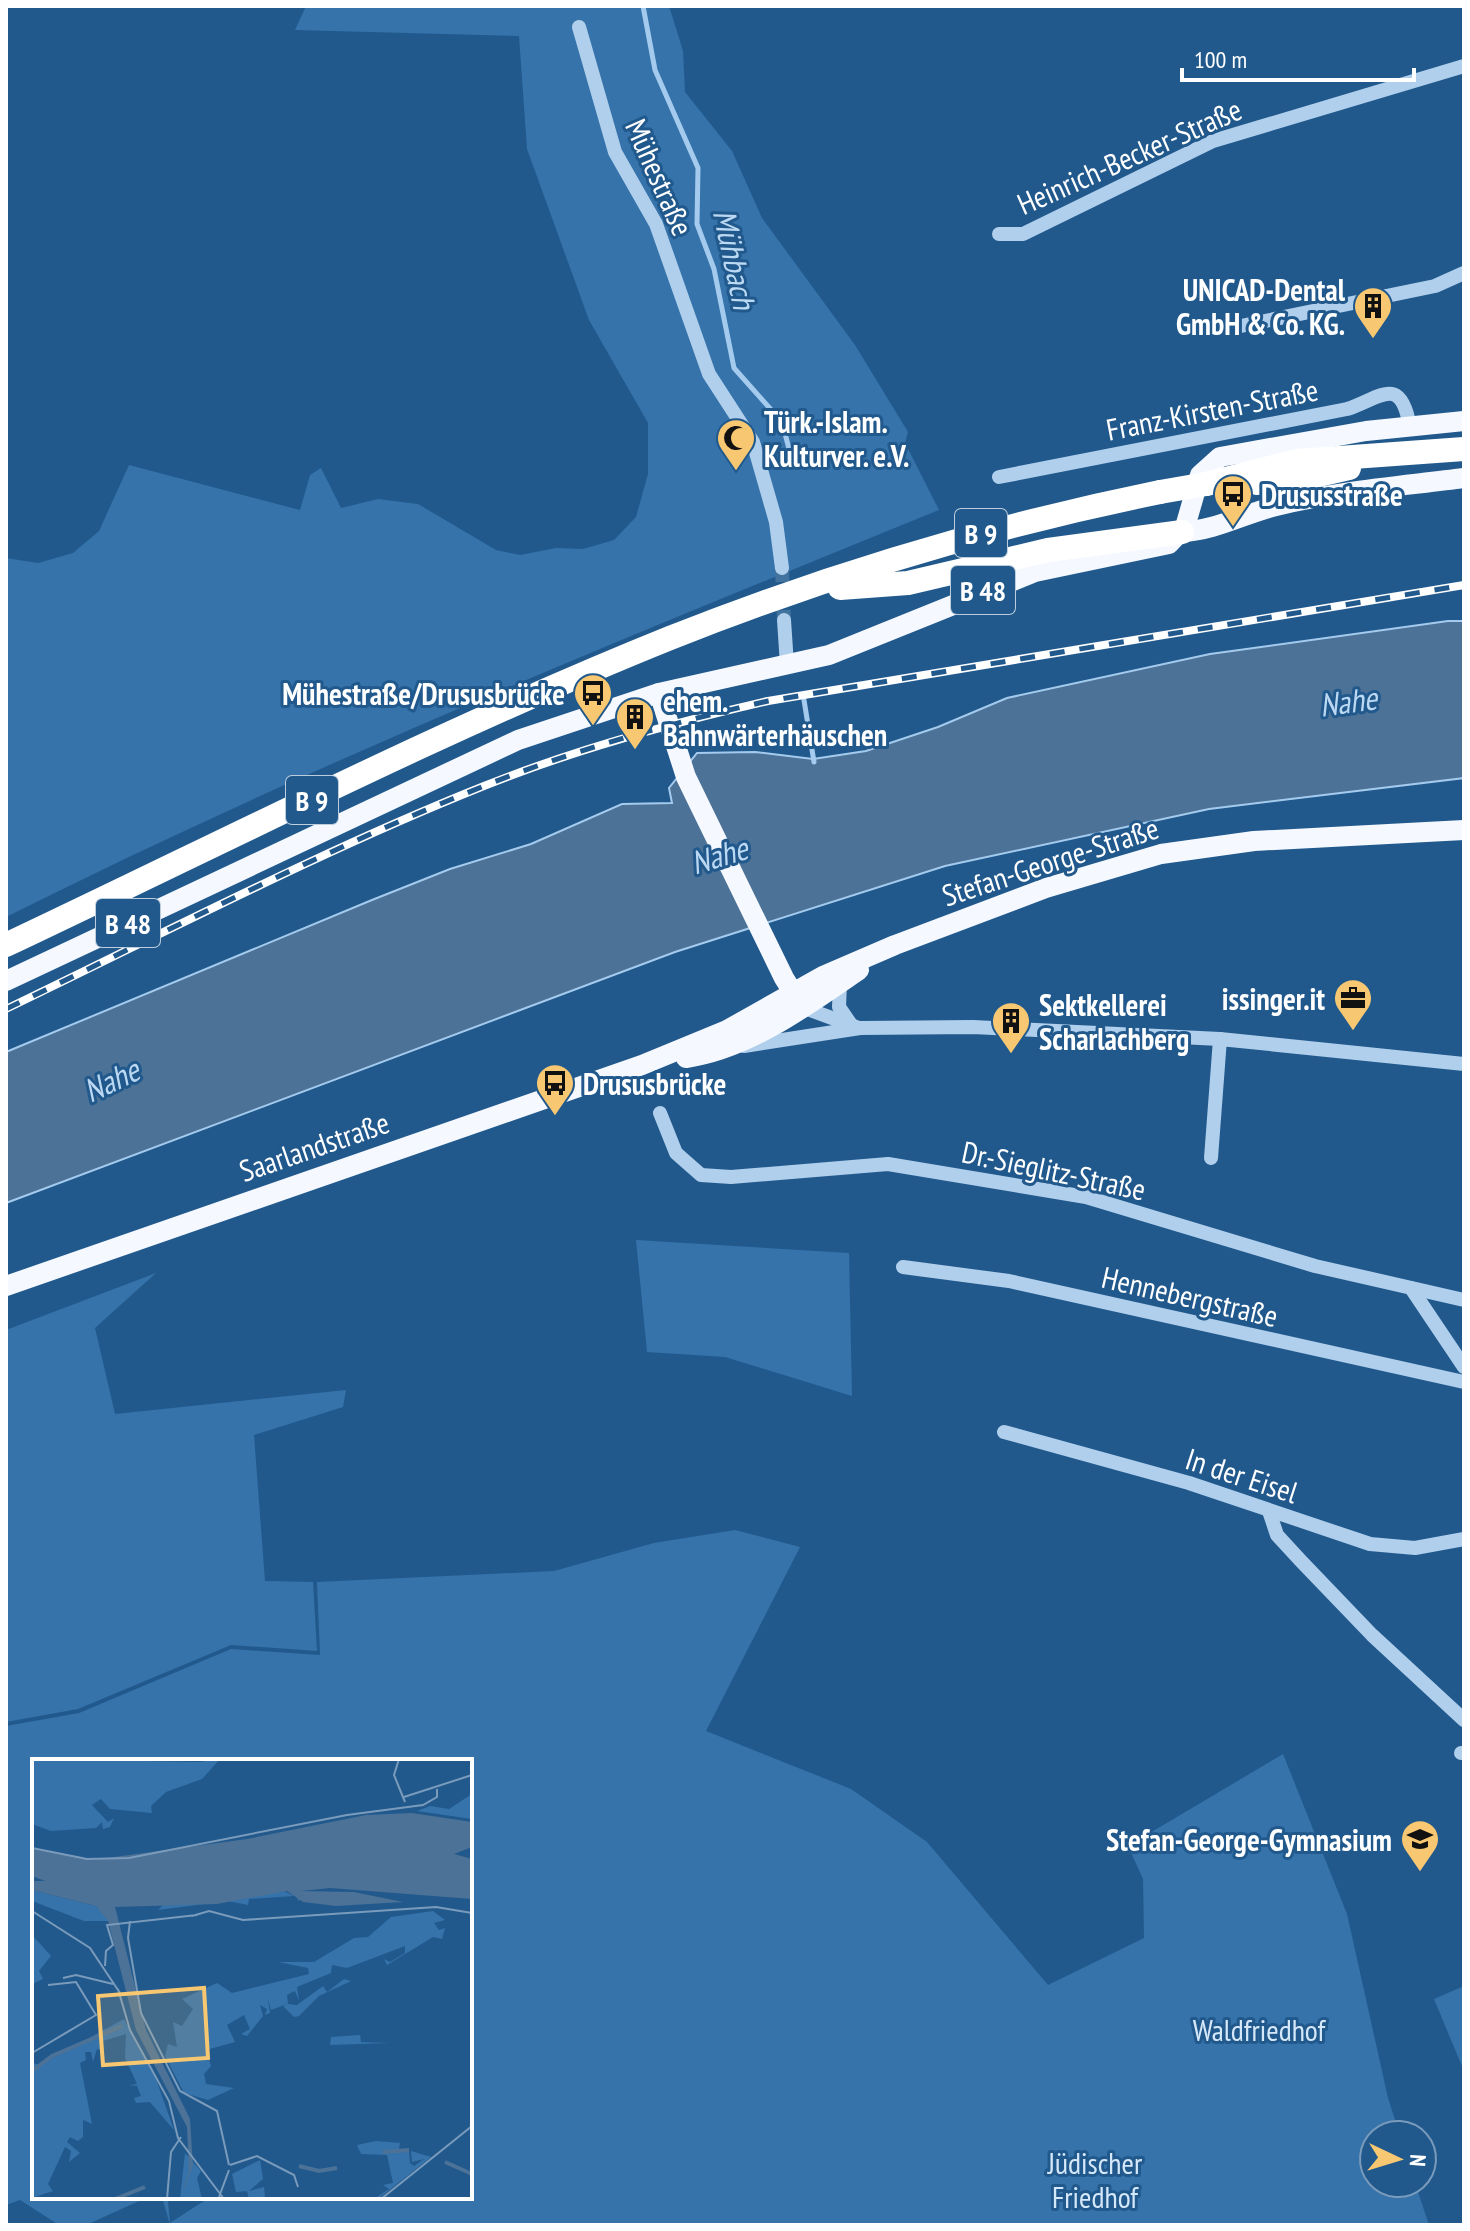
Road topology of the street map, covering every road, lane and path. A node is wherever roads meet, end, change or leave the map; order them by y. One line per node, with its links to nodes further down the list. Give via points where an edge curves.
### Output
1 (579, 27): 12 (street, Mühestraße, via 615,152 656,224 709,374 753,442 776,522)
2 (1464, 66): 3 (street, Heinrich-Becker-Straße, via 1213,141 1023,234)
3 (999, 234)
4 (1464, 273): 5 (street, via 1435,286)
5 (1236, 327)
6 (1464, 421): 7 (main road)
7 (1410, 428): 9 (street, Franz-Kirsten-Straße, via 1401,403 1381,392 1347,409); 11 (main road, via 1220,457 1200,475)
8 (1464, 449): 13 (highway, B 9, bridge, via 1297,461 988,531)
9 (999, 477)
10 (1464, 478): 11 (main road, B 48, via 1287,504 1216,528)
11 (1182, 532): 13 (highway, via 1061,547 908,583); 15 (main road, B 48, via 1164,546 1005,581 829,655)
12 (782, 568)
13 (805, 590): 18 (highway, B 9, via 523,700)
14 (784, 620): 15 (street)
15 (787, 665): 16 (main road, B 48)
16 (659, 693): 20 (main road, B 48, via 518,740 441,773); 22 (main road, via 686,777)
17 (1464, 830): 19 (main road, Stefan-George-Straße, via 1254,841 1161,854 1046,888)
18 (6, 945)
19 (895, 945): 21 (main road, Stefan-George-Straße); 22 (main road, Stefan-George-Straße)
20 (6, 981)
21 (840, 983): 22 (main road, Stefan-George-Straße); 23 (street, via 839,1007)
22 (798, 1000): 23 (street); 24 (street, via 811,1029); 26 (main road, Saarlandstraße); 28 (main road, Saarlandstraße)
23 (856, 1027): 24 (street); 25 (street)
24 (828, 1035): 26 (street)
25 (1220, 1039): 27 (street); 30 (street)
26 (724, 1048): 28 (main road, Saarlandstraße)
27 (1464, 1064)
28 (642, 1065): 32 (main road, Saarlandstraße)
29 (660, 1113): 33 (street, Dr.-Sieglitz-Straße, via 676,1153 701,1175 888,1164 1086,1197 1315,1266)
30 (1211, 1158)
31 (903, 1267): 36 (street, Hennebergstraße, via 1009,1281)
32 (6, 1286)
33 (1411, 1288): 34 (street, Dr.-Sieglitz-Straße); 35 (street)
34 (1464, 1300)
35 (1464, 1367)
36 (1464, 1382)
37 (1004, 1432): 38 (street, In der Eisel)
38 (1269, 1511): 39 (street, In der Eisel, via 1370,1544 1415,1548); 40 (street, via 1277,1535 1300,1560)
39 (1464, 1539)
40 (1464, 1720)

